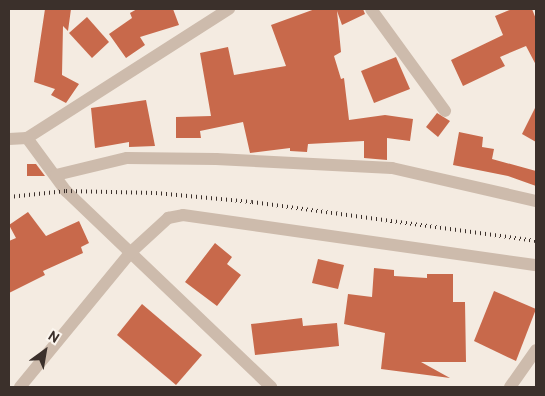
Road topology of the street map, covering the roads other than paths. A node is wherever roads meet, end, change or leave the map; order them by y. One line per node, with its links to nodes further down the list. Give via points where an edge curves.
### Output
1 (229, 9): 4 (street)
2 (371, 9): 3 (street)
3 (445, 111)
4 (27, 138): 5 (street); 6 (street)
5 (9, 139)
6 (56, 176): 7 (street, via 127,158 392,168); 8 (street, via 66,191)
7 (536, 202)
8 (130, 253): 9 (street, via 156,226 168,218 183,215); 11 (street); 12 (street)
9 (536, 265)
10 (535, 353): 13 (street)
11 (20, 387)
12 (271, 387)
13 (510, 387)

